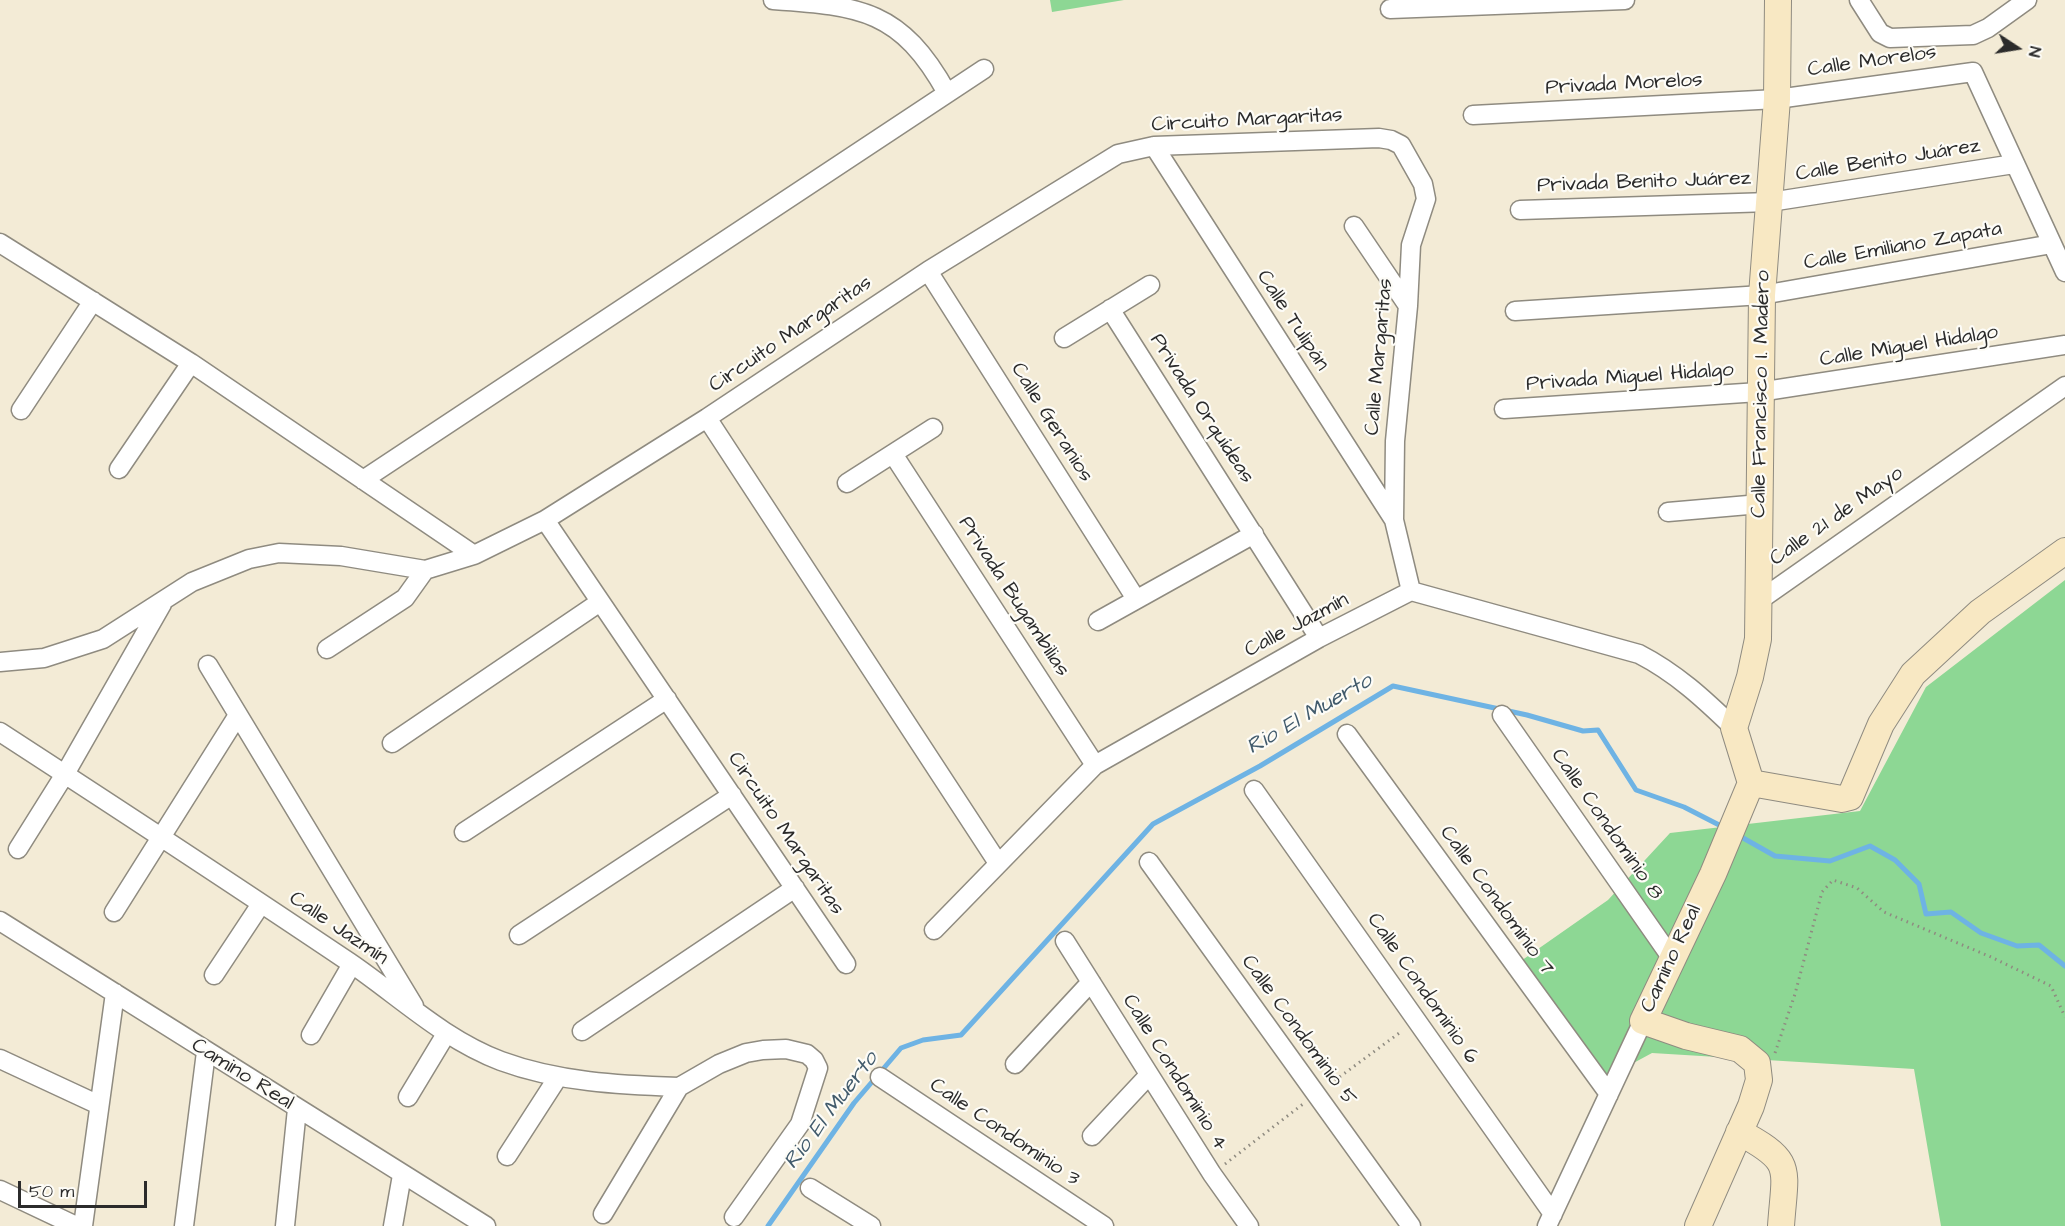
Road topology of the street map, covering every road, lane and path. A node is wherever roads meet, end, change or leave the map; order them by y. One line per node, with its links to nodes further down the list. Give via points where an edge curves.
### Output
1 (773, 0): 6 (street)
2 (1625, 0): 7 (street)
3 (1778, 0): 10 (main road, Calle Francisco I. Madero)
4 (1859, 0): 5 (street, via 1880,33 1902,38 1973,35)
5 (2026, 0)
6 (794, 1): 9 (street, via 858,9 887,23 925,55)
7 (1390, 9)
8 (984, 69): 9 (street)
9 (946, 93): 39 (street)
10 (1777, 99): 11 (street, Privada Morelos); 14 (street, Calle Morelos, via 1973,72); 15 (main road, Calle Francisco I. Madero)
11 (1473, 115)
12 (1391, 140): 13 (street, Circuito Margaritas); 25 (street, Calle Margaritas, via 1401,145 1423,184 1426,199 1411,245)
13 (1154, 146): 20 (street, Circuito Margaritas, via 1119,154); 44 (street, Calle Tulipán)
14 (2014, 164): 15 (street, Calle Benito Juárez); 19 (street)
15 (1770, 202): 16 (street, Privada Benito Juárez); 23 (main road, Calle Francisco I. Madero)
16 (1520, 210)
17 (1354, 226): 25 (street)
18 (0, 243): 24 (street)
19 (2052, 244): 21 (street); 23 (street, Calle Emiliano Zapata)
20 (928, 271): 35 (street, Circuito Margaritas); 50 (street, Calle Geranios)
21 (2065, 272)
22 (1150, 285): 26 (street)
23 (1762, 295): 27 (street, Calle Emiliano Zapata); 32 (main road, Calle Francisco I. Madero)
24 (93, 301): 30 (street); 33 (street)
25 (1408, 306): 44 (street, Calle Margaritas, via 1395,441)
26 (1110, 309): 28 (street); 45 (street, Privada Orquídeas)
27 (1515, 311)
28 (1064, 338)
29 (2065, 345): 32 (street, Calle Miguel Hidalgo)
30 (191, 363): 38 (street); 39 (street)
31 (2065, 386): 52 (street, Calle 21 de Mayo)
32 (1759, 392): 34 (street, Privada Miguel Hidalgo); 41 (main road, Calle Francisco I. Madero)
33 (21, 410)
34 (1504, 410)
35 (707, 418): 43 (street); 75 (street, Circuito Margaritas)
36 (933, 428): 37 (street)
37 (893, 454): 40 (street); 66 (street, Privada Bugambilias)
38 (119, 469)
39 (363, 480): 47 (street)
40 (847, 483)
41 (1760, 504): 42 (street); 52 (main road, Calle Francisco I. Madero)
42 (1668, 512)
43 (545, 520): 47 (street); 53 (street, Circuito Margaritas)
44 (1394, 520): 49 (street, Calle Margaritas)
45 (1254, 534): 50 (street); 55 (street, Privada Orquídeas)
46 (2065, 550): 68 (main road, via 1980,612 1913,674 1881,724 1850,796 1842,799)
47 (474, 555): 48 (street)
48 (424, 570): 51 (street, via 341,555 279,553 222,568); 56 (street, via 405,598)
49 (1411, 591): 55 (street, Calle Jazmín); 62 (street, via 1639,654 1689,685)
50 (1136, 599): 54 (street)
51 (165, 600): 57 (street, via 103,639 44,658); 67 (street)
52 (1760, 600): 62 (main road, Calle Francisco I. Madero, via 1758,639)
53 (600, 602): 59 (street, Circuito Margaritas); 65 (street)
54 (1098, 621)
55 (1319, 638): 66 (street, Calle Jazmín)
56 (327, 649)
57 (0, 662)
58 (208, 665): 60 (street)
59 (667, 699): 70 (street, Circuito Margaritas); 71 (street)
60 (238, 715): 72 (street); 89 (street)
61 (1502, 715): 83 (street, Calle Condominio 8)
62 (1734, 728): 68 (main road)
63 (0, 732): 67 (street, Calle Jazmín)
64 (1347, 734): 103 (street, Calle Condominio 7)
65 (392, 743)
66 (1095, 765): 75 (street, Calle Jazmín)
67 (65, 774): 72 (street, Calle Jazmín); 73 (street)
68 (1748, 788): 83 (main road, Camino Real)
69 (1254, 790): 115 (street, Calle Condominio 6)
70 (732, 795): 76 (street, Circuito Margaritas); 81 (street)
71 (464, 832)
72 (161, 838): 77 (street, Calle Jazmín); 78 (street)
73 (18, 849)
74 (1149, 862): 125 (street, Calle Condominio 5)
75 (998, 863): 80 (street, Calle Jazmín)
76 (795, 888): 85 (street, Circuito Margaritas); 92 (street)
77 (261, 904): 84 (street, Calle Jazmín); 86 (street)
78 (114, 912)
79 (0, 921): 88 (street, Camino Real)
80 (934, 930)
81 (519, 935)
82 (1065, 941): 87 (street, Calle Condominio 4)
83 (1673, 960): 91 (main road, Camino Real)
84 (352, 964): 89 (street, Calle Jazmín); 94 (street)
85 (846, 964)
86 (214, 975)
87 (1091, 982): 97 (street); 98 (street, Calle Condominio 4)
88 (115, 993): 95 (street, Camino Real); 105 (street)
89 (419, 1015): 93 (street, Calle Jazmín)
90 (2065, 1017): 101 (path, via 2051,986 1884,912 1857,888 1833,880 1822,892 1777,1049)
91 (1643, 1021): 101 (main road, via 1740,1048 1757,1063); 103 (street, Camino Real)
92 (582, 1030)
93 (446, 1034): 99 (street, Calle Jazmín, via 500,1060); 104 (street)
94 (311, 1035)
95 (207, 1052): 106 (street, Camino Real); 118 (street)
96 (0, 1059): 105 (street)
97 (1015, 1064)
98 (1149, 1075): 108 (street); 124 (street, Calle Condominio 4)
99 (558, 1077): 102 (street, Calle Jazmín, via 616,1085); 109 (street)
100 (880, 1077): 123 (street, Calle Condominio 3)
101 (1759, 1080): 107 (main road)
102 (680, 1087): 113 (street); 114 (street, via 746,1053 786,1049 807,1054 818,1068 800,1124)
103 (1610, 1094): 115 (street, Camino Real)
104 (408, 1097)
105 (99, 1105): 117 (street)
106 (297, 1109): 110 (street, Camino Real); 119 (street)
107 (1739, 1132): 126 (main road); 127 (main road, via 1771,1149 1783,1165)
108 (1092, 1136)
109 (507, 1156)
110 (402, 1175): 120 (street); 121 (street, Camino Real)
111 (810, 1188): 122 (street)
112 (0, 1190): 116 (street)
113 (603, 1214)
114 (734, 1217)
115 (1550, 1220)
116 (76, 1226)
117 (83, 1226)
118 (184, 1226)
119 (285, 1226)
120 (393, 1226)
121 (486, 1226)
122 (871, 1226)
123 (1104, 1226)
124 (1249, 1226)
125 (1412, 1226)
126 (1698, 1226)
127 (1781, 1226)

